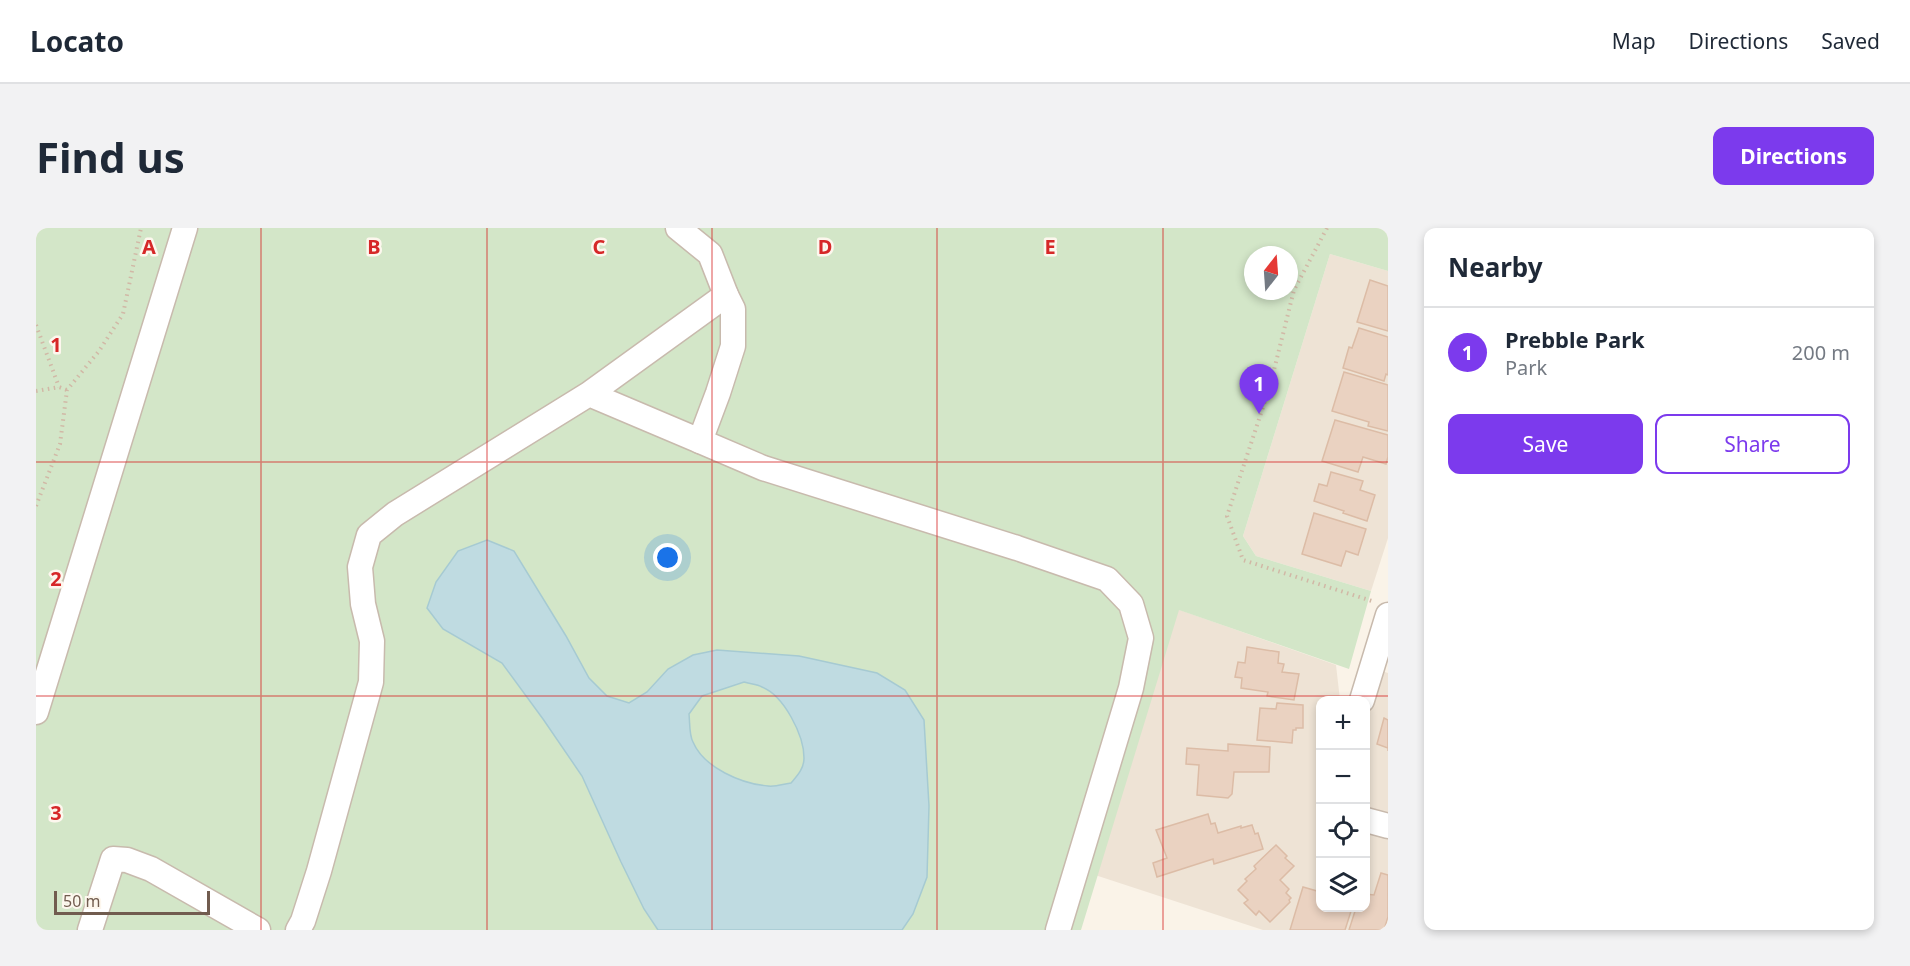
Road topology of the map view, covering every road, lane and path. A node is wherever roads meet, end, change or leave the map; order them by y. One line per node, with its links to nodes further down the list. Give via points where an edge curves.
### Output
1 (141, 228): 8 (path, via 123,314)
2 (184, 228): 15 (street)
3 (678, 228): 5 (street, via 710,254)
4 (1327, 228): 13 (path, via 1294,290 1270,386 1227,516 1243,560)
5 (726, 295): 10 (street); 11 (street, via 733,309 733,346)
6 (36, 325): 7 (path)
7 (59, 387): 8 (path); 9 (path)
8 (67, 390): 12 (path, via 60,444)
9 (36, 391)
10 (589, 394): 11 (street); 20 (street, via 395,514 369,535 360,567 372,641 371,682 319,871)
11 (700, 441): 21 (street, via 763,468 1107,579 1131,604 1141,638 1131,688)
12 (36, 506)
13 (1384, 610): 14 (street)
14 (1363, 696)
15 (36, 712)
16 (1370, 821): 17 (street)
17 (1388, 826)
18 (90, 930): 19 (street, via 113,859 151,869)
19 (258, 930)
20 (298, 930)
21 (1058, 930)

